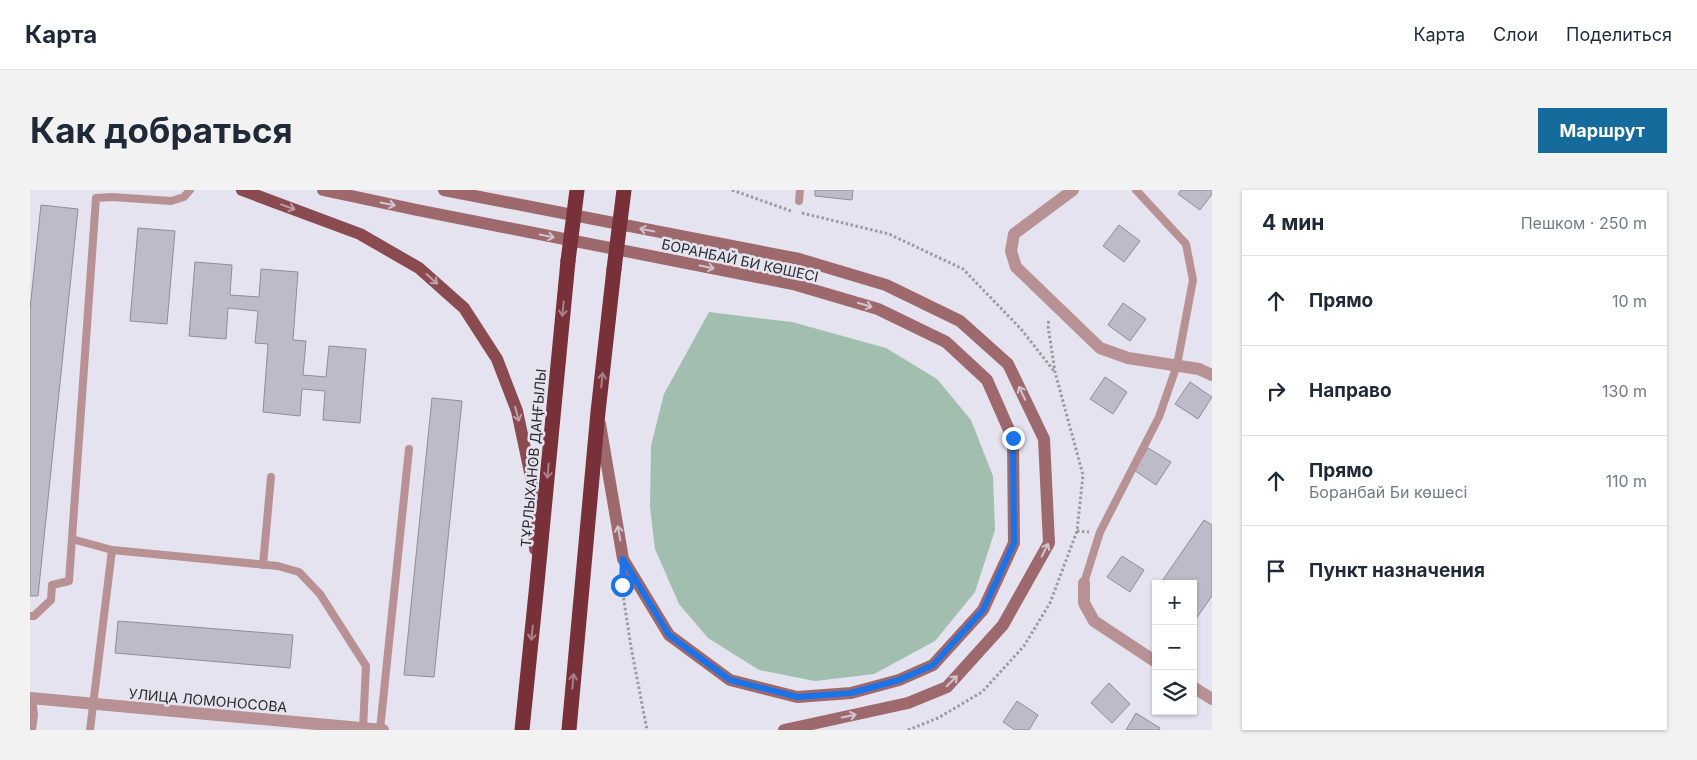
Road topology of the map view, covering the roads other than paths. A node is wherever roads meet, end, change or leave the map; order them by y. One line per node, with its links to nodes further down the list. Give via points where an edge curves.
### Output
1 (190, 190): 16 (lane, via 184,197 172,201 96,198)
2 (242, 190): 19 (main road, one-way to 19, via 360,234 419,268 464,308 497,359 517,411 531,478)
3 (323, 190): 13 (main road, БОРАНБАЙ БИ КӨШЕСІ, one-way to 13, via 792,284 878,309 946,342 987,380 1013,438 1014,543 983,610 933,665 899,680 851,693 798,697 730,680 669,635 623,559)
4 (444, 190): 33 (main road, БОРАНБАЙ БИ КӨШЕСІ, one-way to 4, via 908,703 947,687 1003,625 1049,543 1044,439 1008,364 960,320 886,285 799,259)
5 (577, 190): 19 (highway, ТҰРЛЫХАНОВ ДАҢҒЫЛЫ, one-way to 19, bridge)
6 (624, 190): 13 (highway, one-way to 6, bridge)
7 (800, 190): 10 (lane)
8 (1073, 190): 11 (street, via 1014,234 1011,251 1016,267 1100,348 1128,358)
9 (1136, 190): 11 (lane, via 1186,244 1193,280)
10 (799, 201)
11 (1177, 365): 12 (street); 20 (lane, via 1160,417 1100,532)
12 (1212, 375)
13 (598, 412): 32 (highway, one-way to 13)
14 (409, 450): 30 (lane)
15 (271, 477): 18 (lane)
16 (72, 539): 17 (lane); 21 (lane, via 70,581 52,585 51,600)
17 (112, 550): 18 (lane); 26 (lane)
18 (262, 564): 27 (lane, via 299,572 320,594 366,666)
19 (537, 582): 31 (highway, ТҰРЛЫХАНОВ ДАҢҒЫЛЫ, one-way to 31)
20 (1084, 582): 22 (street, via 1084,604 1094,622)
21 (30, 616)
22 (1152, 659)
23 (1197, 690): 25 (street)
24 (31, 698): 26 (street, УЛИЦА ЛОМОНОСОВА); 28 (lane)
25 (1212, 699)
26 (93, 704): 27 (street, УЛИЦА ЛОМОНОСОВА); 29 (lane)
27 (363, 729): 30 (street, УЛИЦА ЛОМОНОСОВА)
28 (32, 730)
29 (90, 730)
30 (382, 730)
31 (522, 730)
32 (569, 730)
33 (784, 730)

